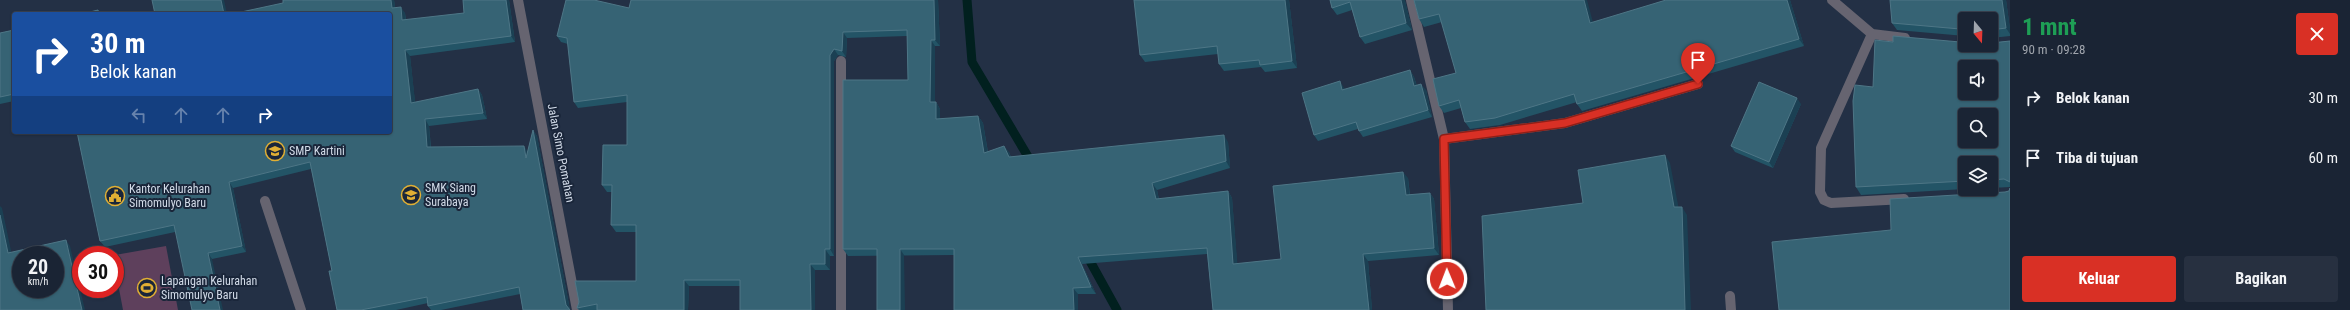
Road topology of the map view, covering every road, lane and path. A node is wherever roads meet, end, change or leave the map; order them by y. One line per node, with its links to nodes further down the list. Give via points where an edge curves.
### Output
1 (518, 0): 13 (street, Jalan Simo Pomahan)
2 (1410, 0): 8 (street)
3 (1832, 0): 4 (street)
4 (1872, 34): 5 (street); 9 (street, via 1821,148 1820,192 1824,200 1831,203)
5 (1917, 39)
6 (841, 61): 14 (street)
7 (1698, 84): 8 (street, via 1572,121)
8 (1444, 139): 15 (street)
9 (1916, 198)
10 (265, 201): 12 (street)
11 (1730, 296): 16 (street)
12 (301, 310)
13 (577, 310)
14 (841, 310)
15 (1448, 310)
16 (1731, 310)

